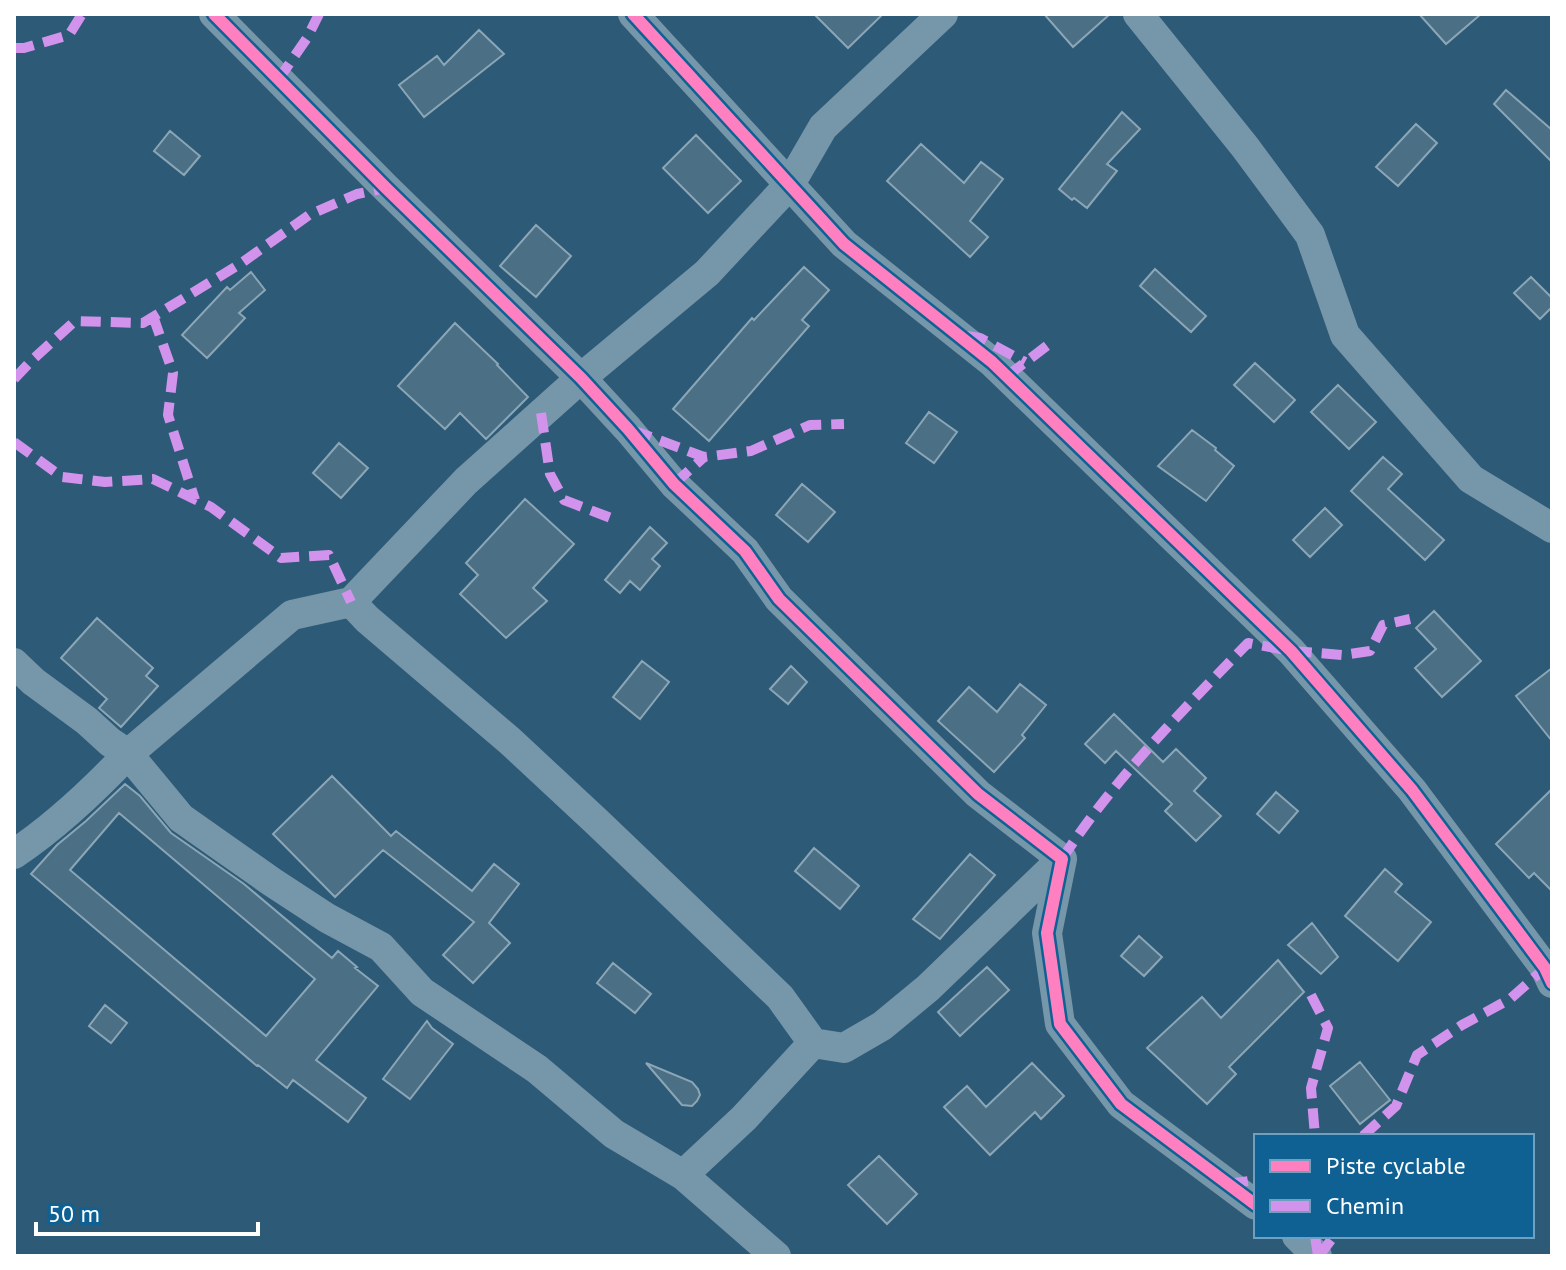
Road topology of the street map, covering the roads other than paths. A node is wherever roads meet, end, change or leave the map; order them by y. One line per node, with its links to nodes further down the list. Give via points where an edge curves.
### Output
1 (214, 14): 6 (street)
2 (633, 14): 5 (street)
3 (943, 14): 5 (street, via 823,127)
4 (1138, 14): 7 (street, via 1310,235 1345,335 1471,479)
5 (790, 184): 6 (street, via 707,273); 13 (street, via 844,244 992,362 1291,651 1412,790)
6 (581, 378): 8 (street, via 466,481); 12 (street, via 674,484 745,551 779,599 978,794)
7 (1552, 528)
8 (351, 602): 10 (street, via 292,615); 14 (street, via 597,822 780,997)
9 (14, 663): 10 (street)
10 (128, 754): 11 (street); 15 (street, via 181,818 327,918 381,947 422,992 537,1069 614,1134)
11 (14, 854)
12 (1062, 859): 14 (street, via 882,1026 844,1048); 16 (street, via 1047,933 1060,1024 1121,1104)
13 (1552, 983)
14 (813, 1043): 15 (street)
15 (683, 1175): 18 (street)
16 (1254, 1204)
17 (1299, 1238): 19 (street)
18 (776, 1256)
19 (1317, 1256)

